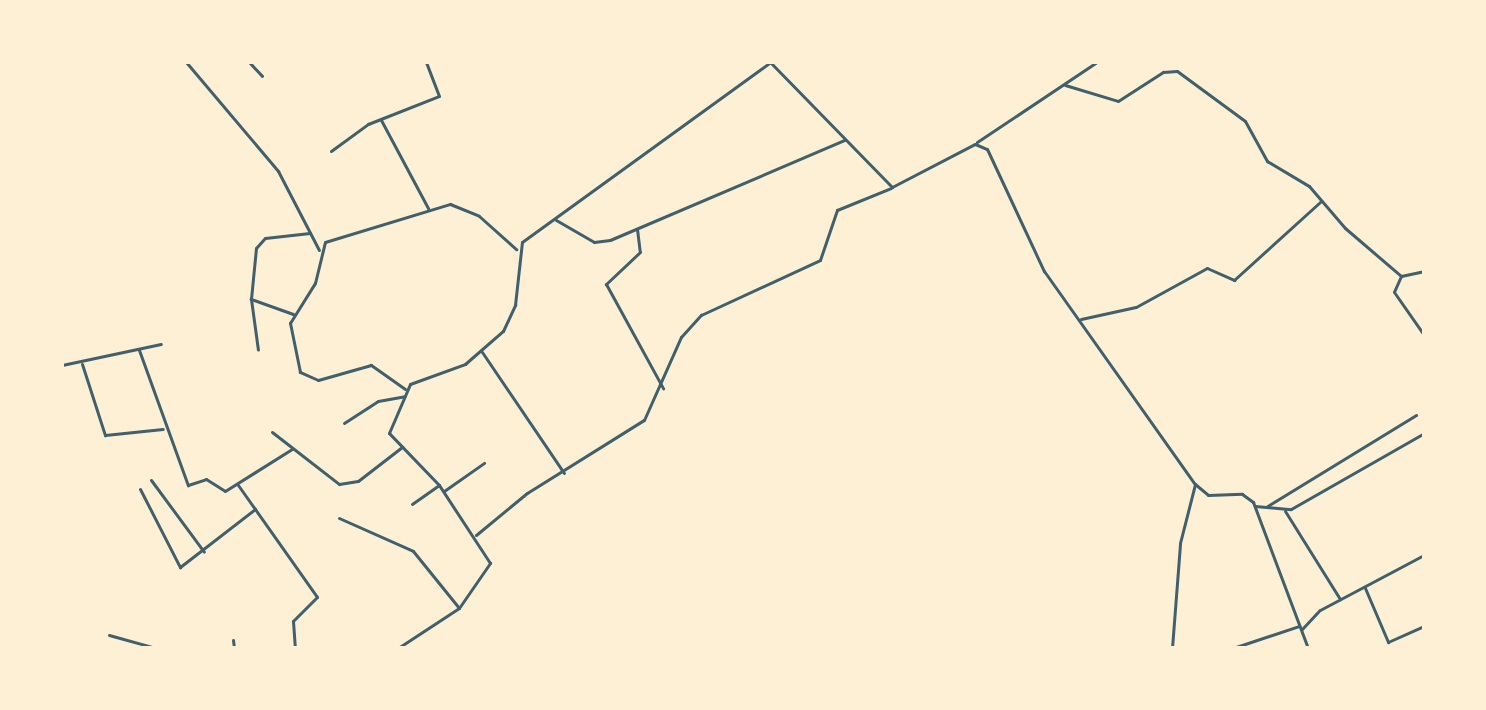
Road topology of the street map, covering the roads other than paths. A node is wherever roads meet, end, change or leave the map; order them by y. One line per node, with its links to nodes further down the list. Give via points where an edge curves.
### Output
1 (186, 62): 17 (street, via 272,162)
2 (249, 62): 6 (street)
3 (426, 62): 8 (street, via 439,96)
4 (771, 62): 9 (street); 15 (street)
5 (1097, 62): 7 (street)
6 (262, 76)
7 (1065, 85): 10 (street); 13 (street, via 1118,101 1177,71 1245,121 1267,161 1303,181)
8 (381, 120): 11 (street); 14 (street)
9 (845, 140): 12 (street); 16 (street)
10 (975, 144): 12 (street); 24 (street, via 990,155 1028,243)
11 (331, 151)
12 (895, 187): 32 (street, via 837,210 820,260 701,315 681,337)
13 (1321, 201): 21 (street); 24 (street, via 1234,280 1207,268 1136,307)
14 (428, 209): 18 (street, via 469,210); 19 (street, via 342,233)
15 (556, 220): 16 (street, via 594,242); 18 (street)
16 (637, 229): 32 (street, via 640,252 606,284)
17 (310, 233): 19 (street); 22 (street, via 260,240)
18 (516, 249): 29 (street, via 510,320)
19 (320, 251): 23 (street, via 315,283)
20 (1424, 271): 21 (street)
21 (1401, 276): 25 (street, via 1394,292)
22 (251, 299): 23 (street); 28 (street)
23 (293, 314): 33 (street, via 290,335 304,376 318,380 371,365)
24 (1080, 319): 45 (street)
25 (1424, 335)
26 (161, 344): 27 (street)
27 (139, 350): 30 (street); 37 (street)
28 (258, 350)
29 (482, 352): 33 (street, via 417,378); 43 (street)
30 (82, 364): 31 (street); 37 (street, via 105,435)
31 (62, 365)
32 (663, 388): 43 (street, via 644,420)
33 (407, 390): 34 (street)
34 (405, 396): 36 (street, via 378,401); 40 (street, via 388,426)
35 (1416, 415): 52 (street)
36 (344, 423)
37 (163, 429): 46 (street, via 188,485 206,479 223,492)
38 (272, 432): 41 (street)
39 (1424, 433): 54 (street)
40 (402, 447): 41 (street, via 348,484 330,480); 47 (street)
41 (292, 449): 46 (street)
42 (484, 463): 49 (street)
43 (564, 473): 56 (street)
44 (151, 480): 57 (street)
45 (1195, 484): 51 (street, via 1216,497 1248,496); 70 (street, via 1180,543)
46 (238, 485): 53 (street)
47 (439, 485): 49 (street); 50 (street)
48 (140, 489): 57 (street, via 175,563 185,567)
49 (444, 492): 56 (street)
50 (412, 504)
51 (1255, 506): 52 (street); 63 (street)
52 (1265, 507): 54 (street)
53 (255, 509): 57 (street); 68 (street, via 317,597 293,621)
54 (1285, 511): 60 (street)
55 (339, 518): 61 (street, via 413,551)
56 (475, 536): 61 (street, via 490,563)
57 (204, 552)
58 (1424, 555): 59 (street)
59 (1364, 587): 60 (street); 62 (street, via 1388,642)
60 (1341, 599): 63 (street)
61 (459, 608): 69 (street)
62 (1424, 626)
63 (1300, 628): 71 (street); 72 (street)
64 (109, 635): 66 (street)
65 (233, 640): 67 (street)
66 (156, 648)
67 (234, 648)
68 (295, 648)
69 (398, 648)
70 (1172, 648)
71 (1233, 648)
72 (1308, 648)

